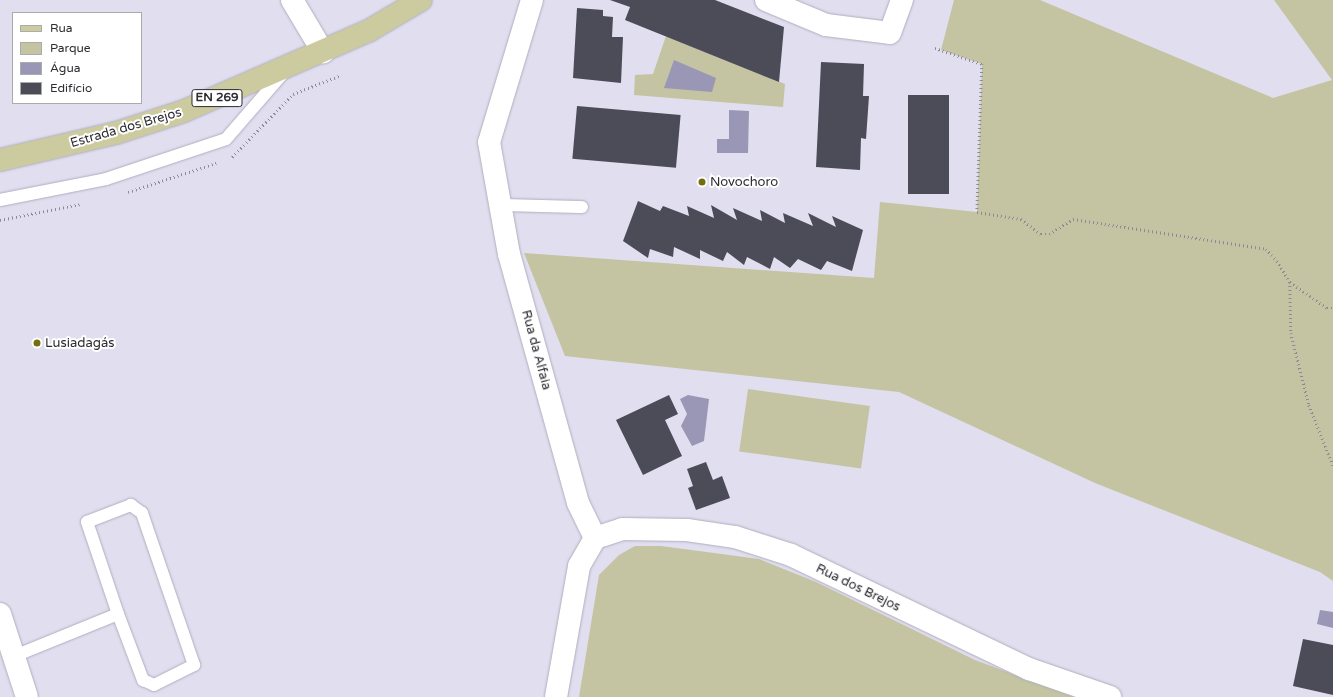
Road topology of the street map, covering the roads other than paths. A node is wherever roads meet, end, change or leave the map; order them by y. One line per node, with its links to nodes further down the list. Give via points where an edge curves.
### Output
1 (292, 0): 6 (street)
2 (421, 0): 6 (main road, Estrada dos Brejos / EN 269)
3 (532, 0): 10 (street, Rua da Alfaia, via 489,142)
4 (766, 0): 5 (street, via 826,24 890,33)
5 (902, 0)
6 (323, 52): 7 (main road, Estrada dos Brejos / EN 269)
7 (285, 70): 8 (main road, Estrada dos Brejos / EN 269, via 184,111 116,133); 9 (lane, via 226,139 106,179)
8 (0, 160)
9 (0, 200)
10 (500, 205): 11 (lane); 12 (street, Rua da Alfaia, via 536,352 578,503)
11 (582, 207)
12 (595, 538): 17 (street, via 579,566); 18 (street, Rua dos Brejos, via 622,529 687,530 735,537 791,555 1029,669)
13 (0, 614): 15 (street)
14 (118, 614): 14 (lane, via 87,522 131,505 142,513 194,665 154,685 143,680); 15 (lane)
15 (12, 657): 16 (street)
16 (27, 697)
17 (556, 697)
18 (1110, 697)

